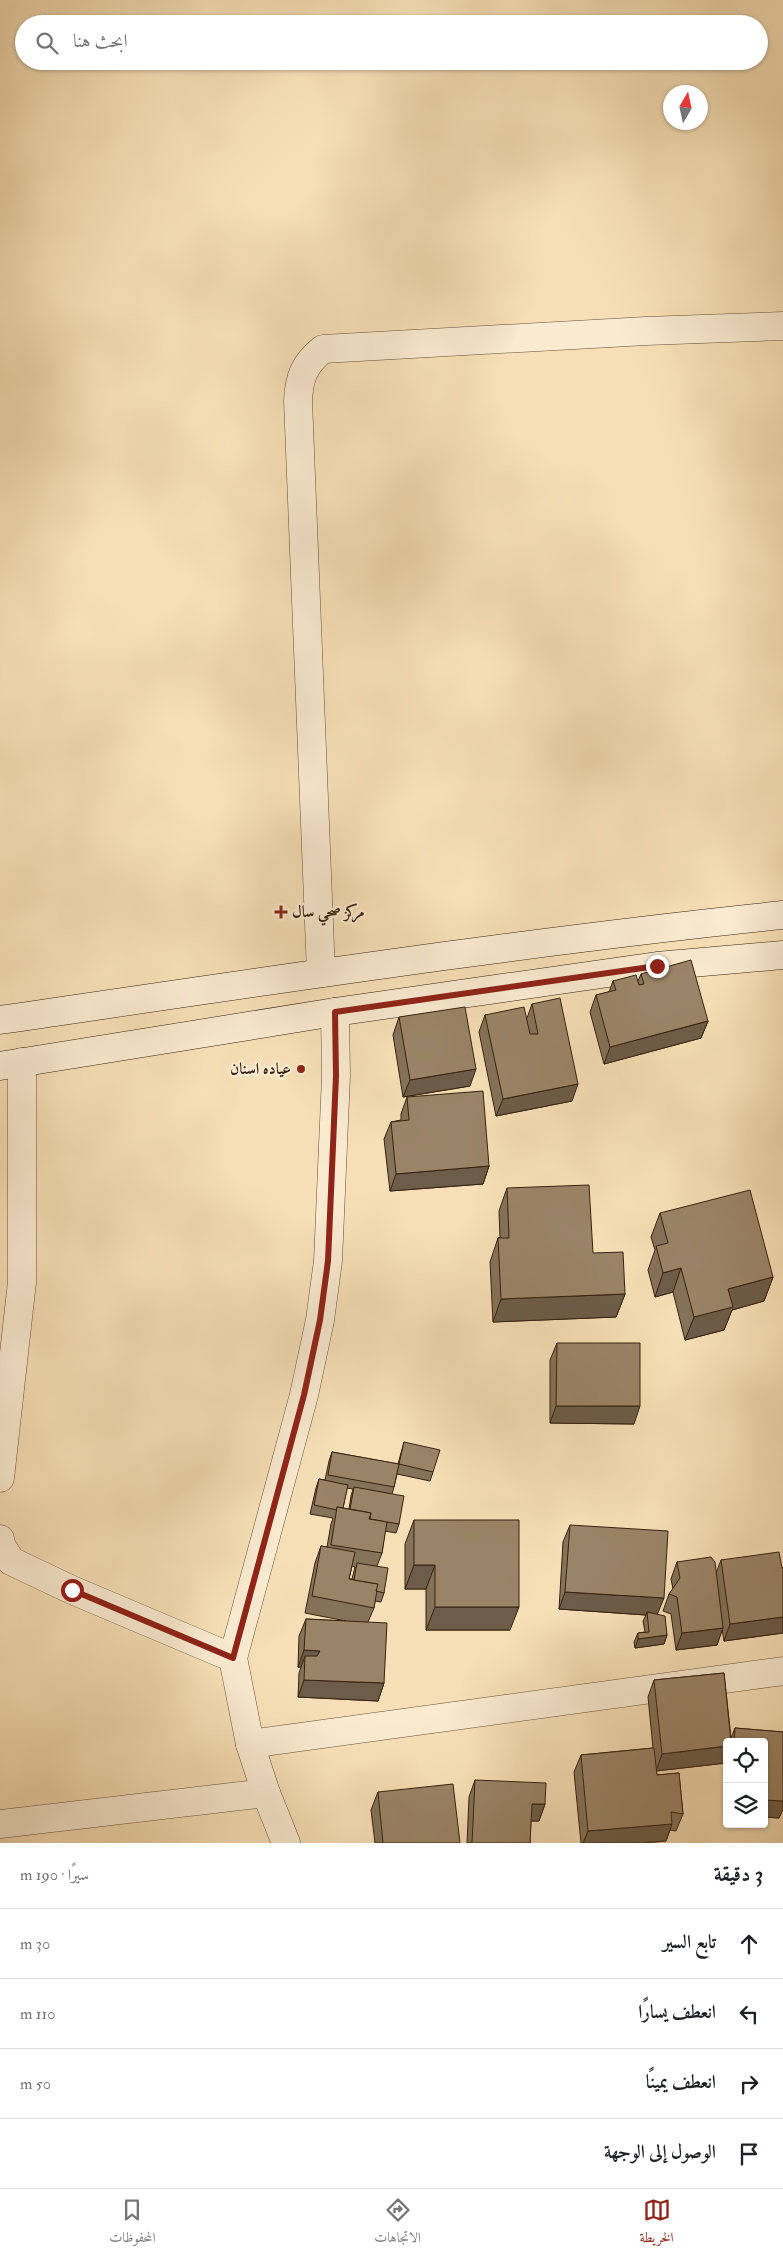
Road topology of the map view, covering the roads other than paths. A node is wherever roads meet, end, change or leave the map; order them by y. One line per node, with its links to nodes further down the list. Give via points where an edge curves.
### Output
1 (783, 326): 4 (street, via 323,349 303,371 298,401)
2 (783, 915): 4 (street, via 655,928)
3 (783, 955): 5 (street, via 657,966)
4 (321, 973): 6 (street)
5 (335, 1012): 7 (street); 10 (street, via 336,1076 328,1261 320,1320 304,1395)
6 (0, 1020)
7 (11, 1064): 8 (street, via 22,1282)
8 (0, 1478)
9 (0, 1539): 10 (street, via 11,1561)
10 (233, 1658): 12 (street)
11 (783, 1671): 12 (street)
12 (250, 1744): 13 (street)
13 (266, 1793): 14 (street); 15 (street)
14 (0, 1824)
15 (286, 1843)

